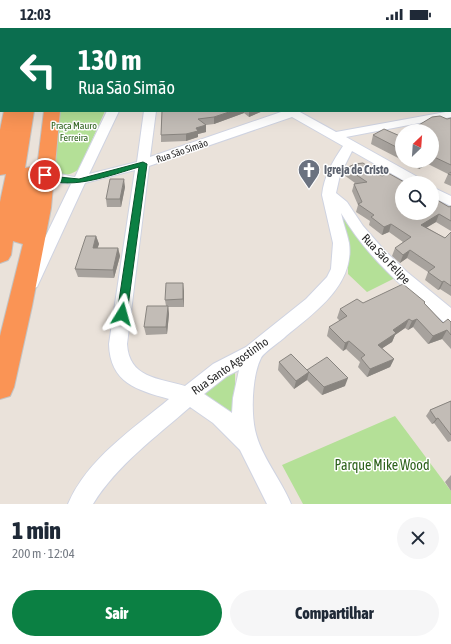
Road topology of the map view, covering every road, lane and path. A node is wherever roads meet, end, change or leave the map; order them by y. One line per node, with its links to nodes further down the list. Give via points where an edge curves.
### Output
1 (12, 112): 11 (highway)
2 (26, 112): 17 (highway)
3 (39, 112): 17 (highway)
4 (52, 112): 12 (highway)
5 (113, 112): 14 (street)
6 (150, 112): 10 (street)
7 (292, 112): 9 (street); 10 (street, Rua São Simão)
8 (451, 114): 9 (street)
9 (342, 141): 13 (street); 15 (street, Rua Santo Agostinho, via 330,180)
10 (143, 164): 14 (street, Rua São Simão); 24 (street, via 118,344 119,359 127,373 134,378)
11 (0, 170)
12 (45, 175): 14 (street, Rua São Simão); 20 (highway, via 41,208)
13 (405, 176)
14 (79, 181): 20 (street)
15 (329, 195): 21 (street, Rua São Felipe, via 339,200 375,250); 22 (street, Rua Santo Agostinho, via 341,243 339,269 333,282)
16 (439, 195): 18 (street)
17 (19, 197): 19 (highway); 23 (highway)
18 (451, 202)
19 (0, 256)
20 (20, 306): 23 (highway)
21 (451, 318)
22 (253, 353): 24 (street, Rua Santo Agostinho, via 220,370); 25 (street, via 242,401)
23 (0, 387)
24 (187, 396): 25 (street, via 224,418); 26 (street, Rua Santo Agostinho, via 105,468)
25 (248, 443): 27 (street)
26 (80, 504)
27 (279, 504)

